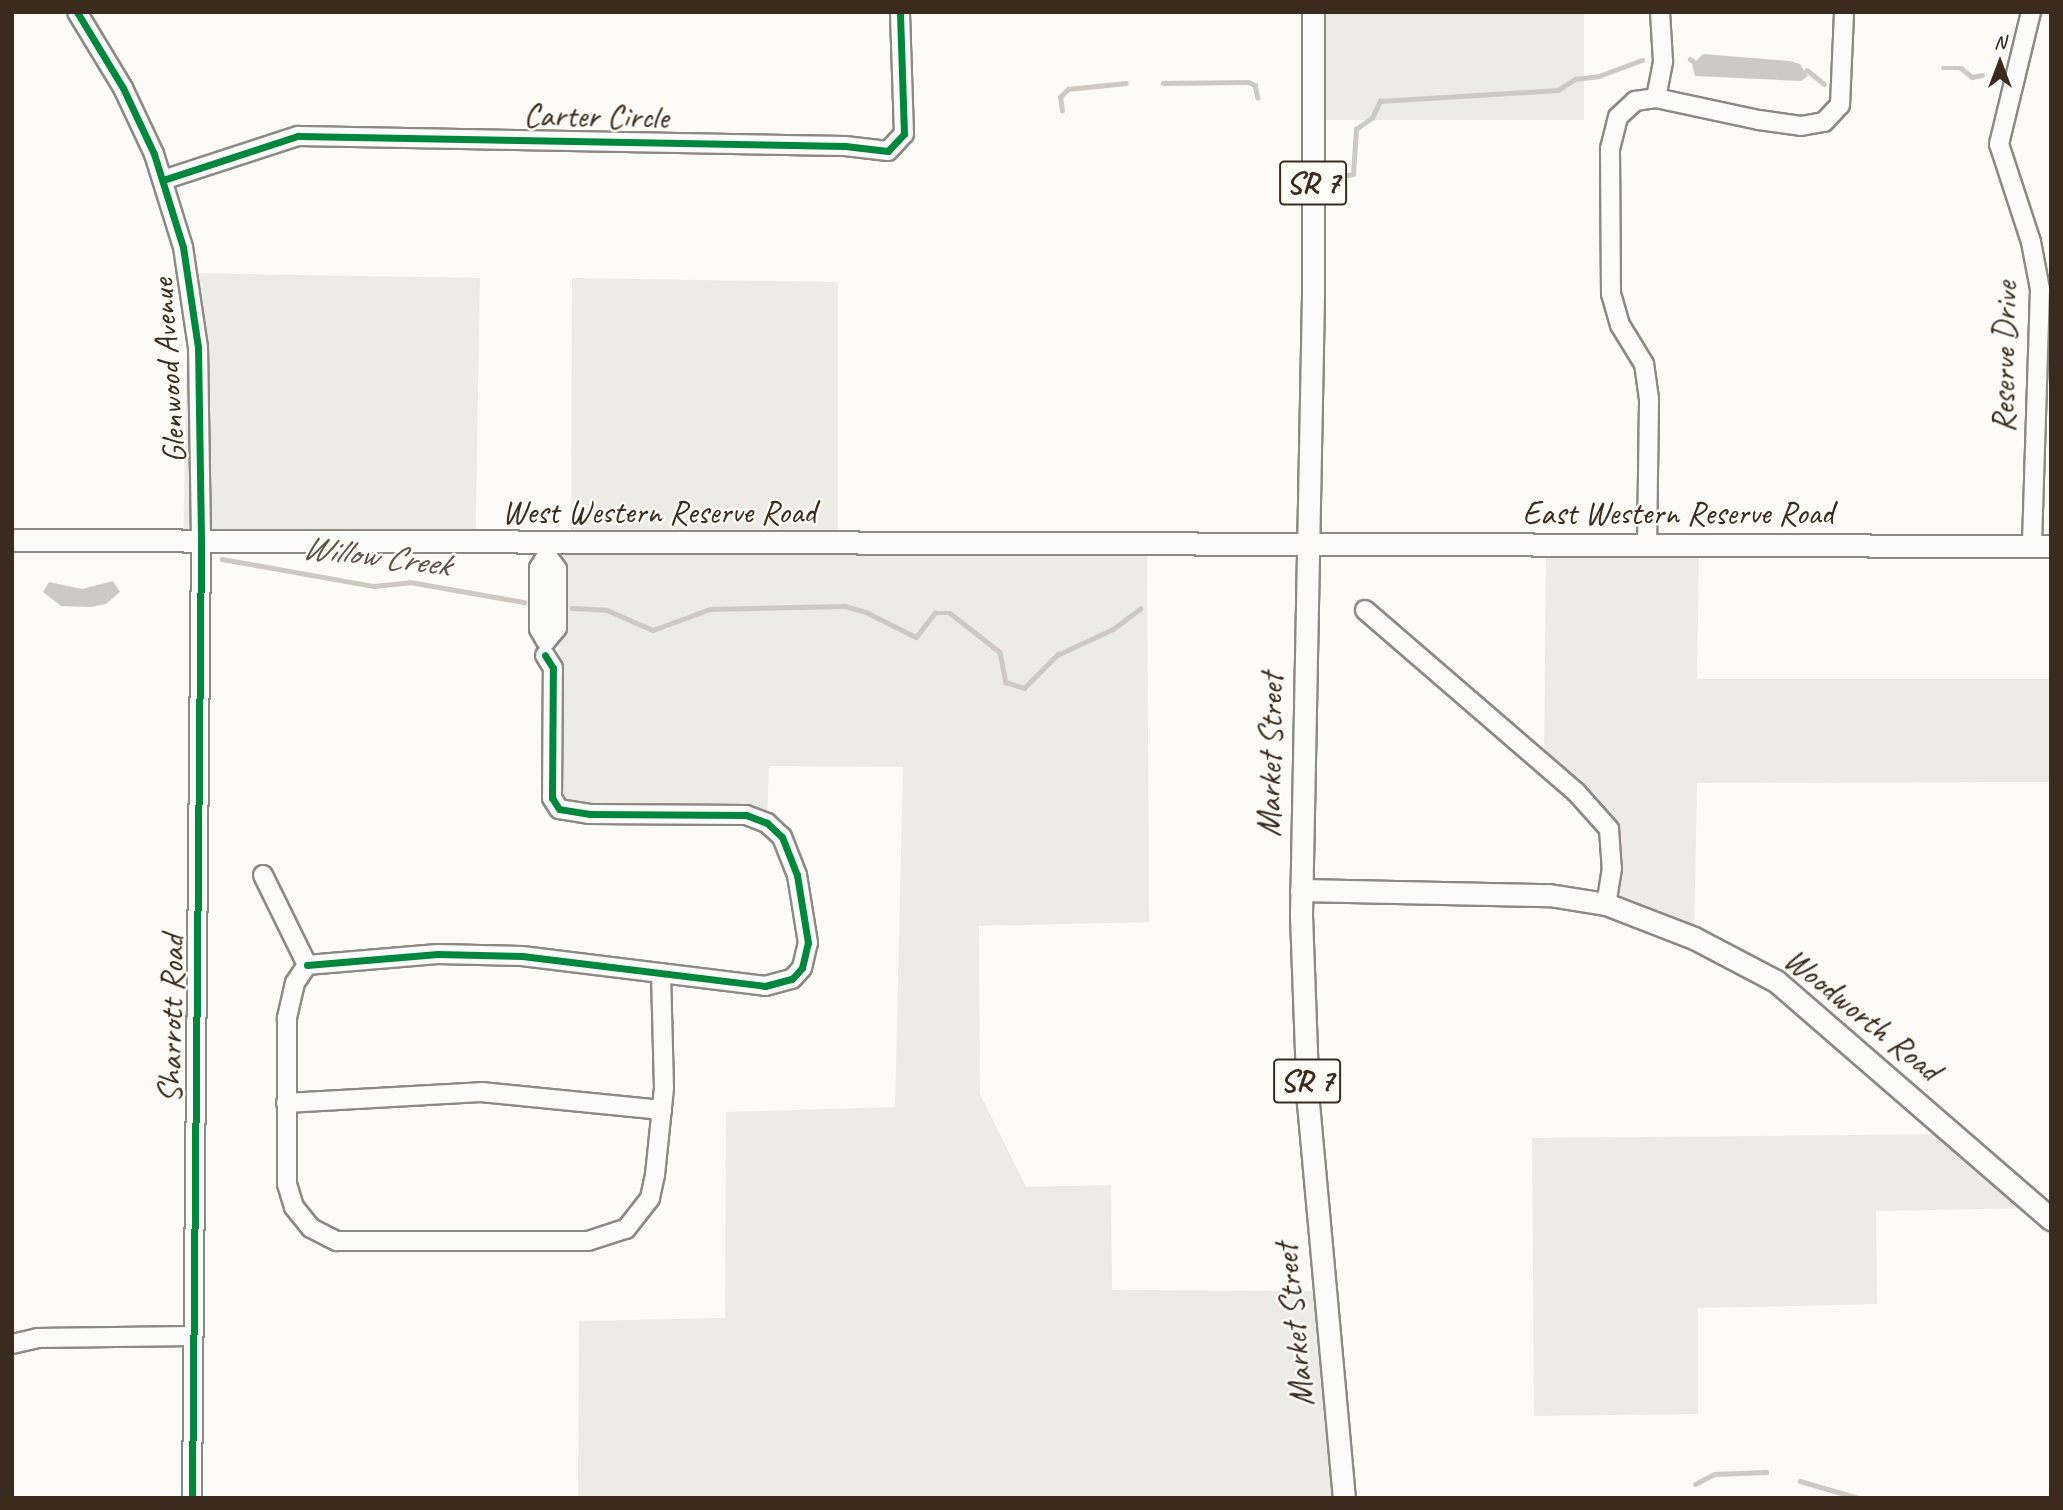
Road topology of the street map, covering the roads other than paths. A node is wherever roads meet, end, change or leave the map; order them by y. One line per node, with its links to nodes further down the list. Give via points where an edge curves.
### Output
1 (77, 12): 8 (street, Glenwood Avenue, via 123,88)
2 (900, 12): 8 (street, Carter Circle, via 904,134 888,151 845,146 298,136)
3 (1313, 12): 11 (main road, Market Street / SR 7, via 1313,296)
4 (1660, 12): 7 (street, via 1663,61)
5 (1844, 12): 7 (street, via 1840,105 1824,121 1801,126)
6 (2031, 12): 13 (street, Reserve Drive, via 1999,144 2031,242 2040,289)
7 (1656, 98): 12 (street, via 1635,101 1618,117 1610,149 1611,293 1620,325 1644,364 1649,399)
8 (163, 180): 10 (street, Glenwood Avenue, via 183,247 198,347)
9 (12, 540): 10 (main road, West Western Reserve Road)
10 (201, 541): 11 (main road, West Western Reserve Road, via 547,550); 24 (street, Sharrott Road)
11 (1306, 544): 12 (main road, East Western Reserve Road); 17 (main road, Market Street / SR 7)
12 (1647, 546): 13 (main road, East Western Reserve Road)
13 (2041, 546)
14 (1365, 610): 18 (street, via 1576,792 1609,829 1612,868)
15 (545, 655): 20 (street, via 553,668 552,798 559,809 590,814 746,815 767,823 790,852 808,943 802,968 792,979 765,986)
16 (263, 874): 19 (street)
17 (1301, 890): 18 (main road, Woodworth Road, via 1502,892); 27 (main road, Market Street / SR 7, via 1308,1103)
18 (1606, 904): 23 (main road, Woodworth Road, via 1715,947 1776,981)
19 (307, 965): 20 (street, via 438,954 522,956); 21 (street, via 289,1002)
20 (661, 973): 22 (street)
21 (286, 1103): 22 (street, via 481,1092); 22 (street, via 287,1184 294,1207 325,1236 353,1243 608,1237 625,1229 650,1198)
22 (662, 1110)
23 (2051, 1219)
24 (194, 1336): 25 (street, via 37,1338); 26 (street, Sharrott Road)
25 (12, 1344)
26 (192, 1498)
27 (1344, 1498)

